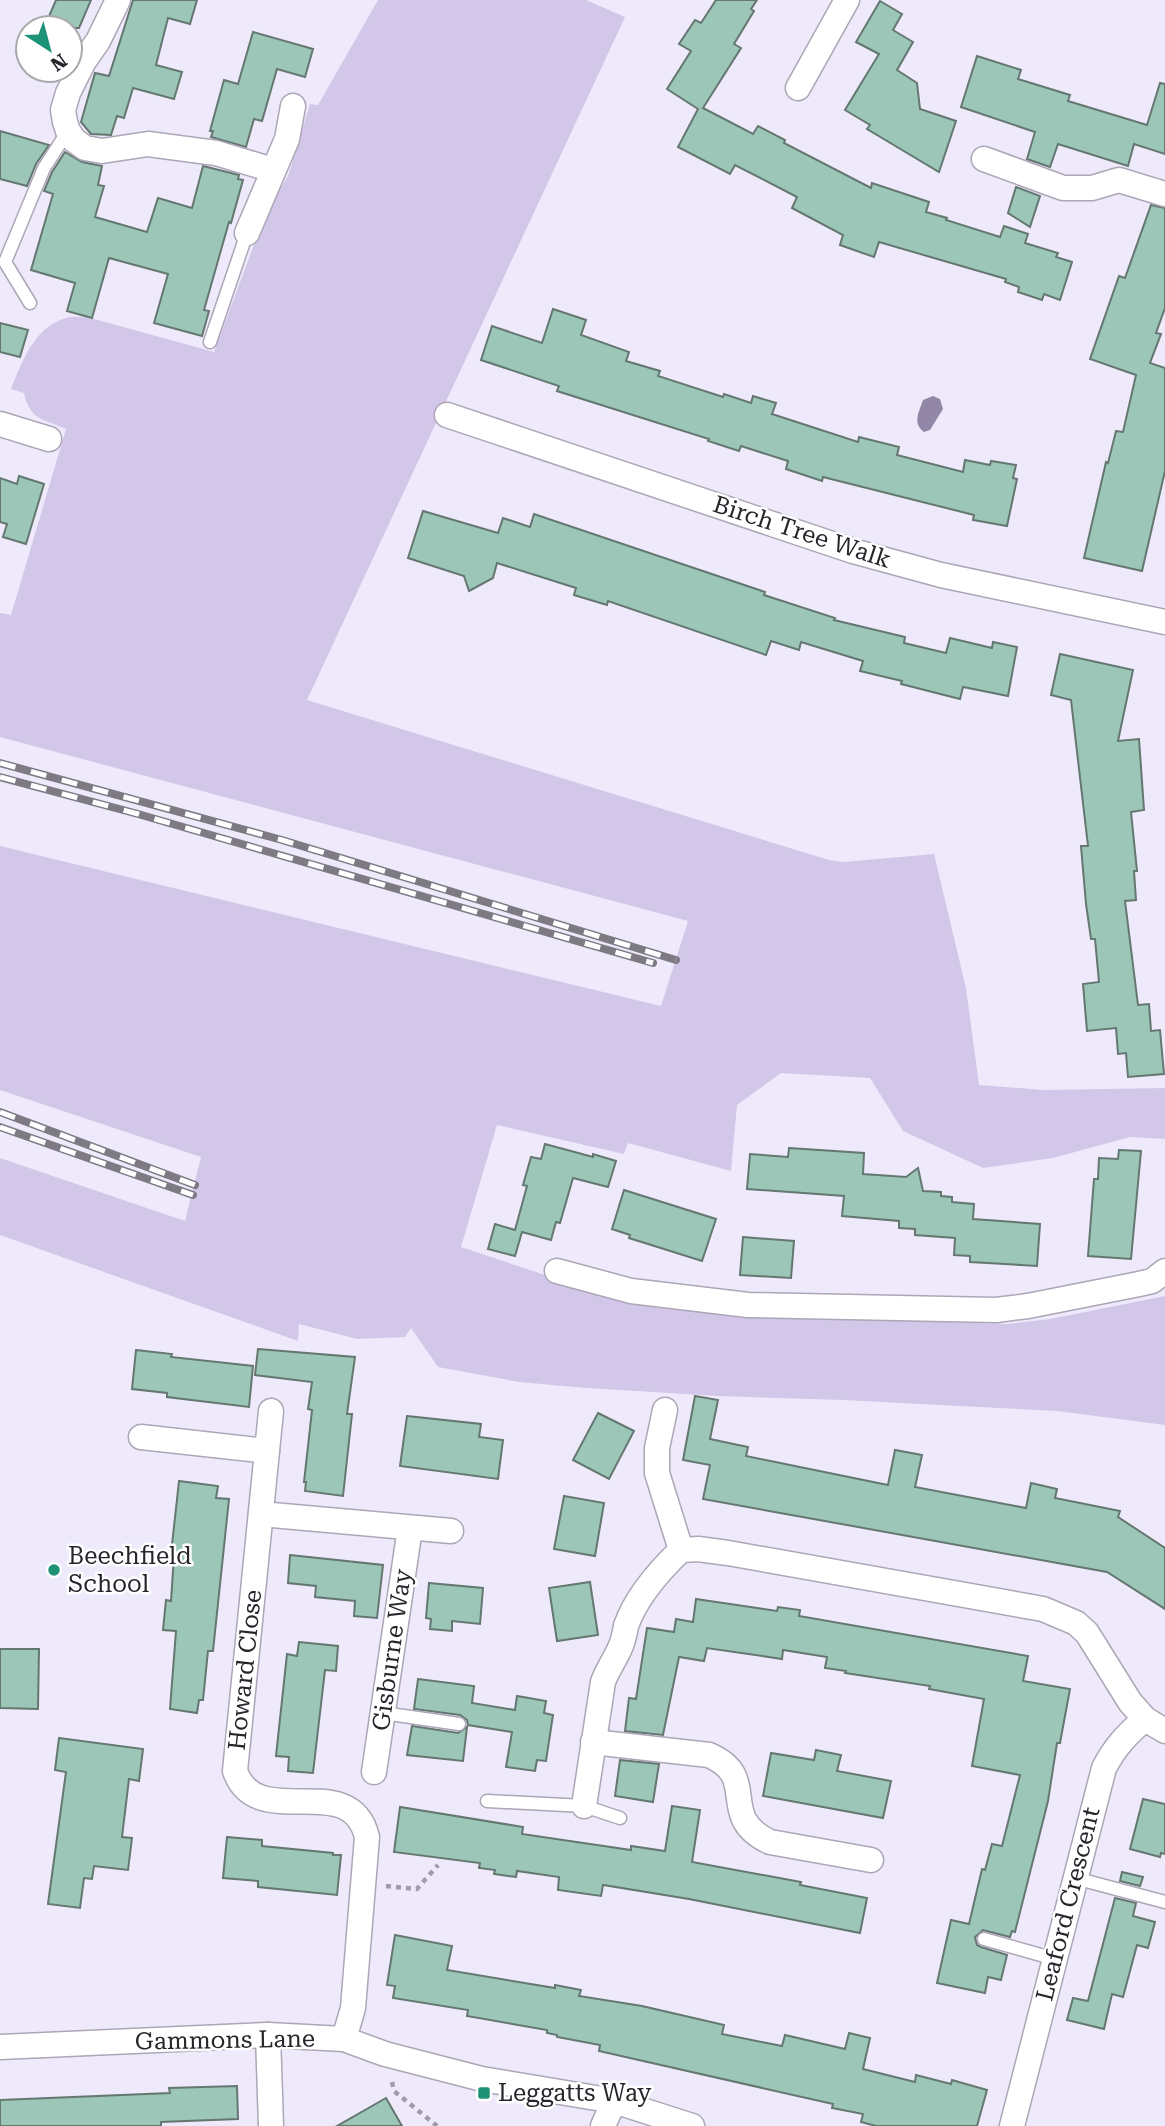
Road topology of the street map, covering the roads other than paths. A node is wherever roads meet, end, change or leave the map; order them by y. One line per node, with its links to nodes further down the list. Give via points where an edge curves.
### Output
1 (118, 0): 5 (street, via 68,93 63,110)
2 (847, 0): 3 (street)
3 (798, 88)
4 (293, 106): 7 (street, via 287,139)
5 (68, 131): 7 (street, via 93,150 162,145 216,153); 10 (lane, via 44,169 5,262)
6 (984, 159): 8 (street, via 1063,188 1092,188 1119,180)
7 (273, 170): 9 (street)
8 (1165, 194)
9 (247, 233): 11 (lane)
10 (30, 303)
11 (210, 342)
12 (447, 415): 15 (street, Birch Tree Walk, via 853,551 941,575)
13 (0, 424): 14 (street)
14 (49, 439)
15 (1165, 622)
16 (1165, 1270): 17 (street, via 1152,1281 996,1310 748,1305 631,1291)
17 (557, 1271)
18 (665, 1410): 25 (street, via 657,1473)
19 (271, 1411): 21 (street, Howard Close)
20 (141, 1437): 21 (street)
21 (267, 1451): 22 (street, Howard Close)
22 (261, 1514): 23 (street); 40 (street, Howard Close, via 235,1770 242,1786 258,1797 339,1803 356,1813 365,1827 353,2008)
23 (410, 1528): 24 (street); 26 (street, Gisburne Way)
24 (452, 1531)
25 (681, 1550): 28 (street, via 728,1553 1043,1609 1076,1623 1087,1633 1130,1702); 29 (street, via 653,1580 627,1625 603,1682)
26 (383, 1713): 27 (lane); 30 (street, Gisburne Way)
27 (459, 1724)
28 (1155, 1725): 35 (street, Leaford Crescent, via 1125,1736 1104,1768)
29 (593, 1742): 32 (street); 34 (street, via 709,1755 733,1773 742,1819 760,1837)
30 (374, 1772)
31 (488, 1801): 32 (lane)
32 (584, 1806): 33 (lane)
33 (621, 1818)
34 (871, 1860)
35 (1075, 1878): 36 (lane); 38 (street, Leaford Crescent)
36 (1165, 1902)
37 (984, 1938): 38 (lane)
38 (1055, 1959): 46 (street, Leaford Crescent)
39 (268, 2035): 40 (street, Gammons Lane); 41 (street, Gammons Lane); 43 (street)
40 (344, 2039): 42 (street, Gammons Lane, via 482,2079)
41 (0, 2047)
42 (614, 2101): 44 (street); 45 (street, Gammons Lane)
43 (271, 2126)
44 (603, 2126)
45 (692, 2126)
46 (1012, 2126)

